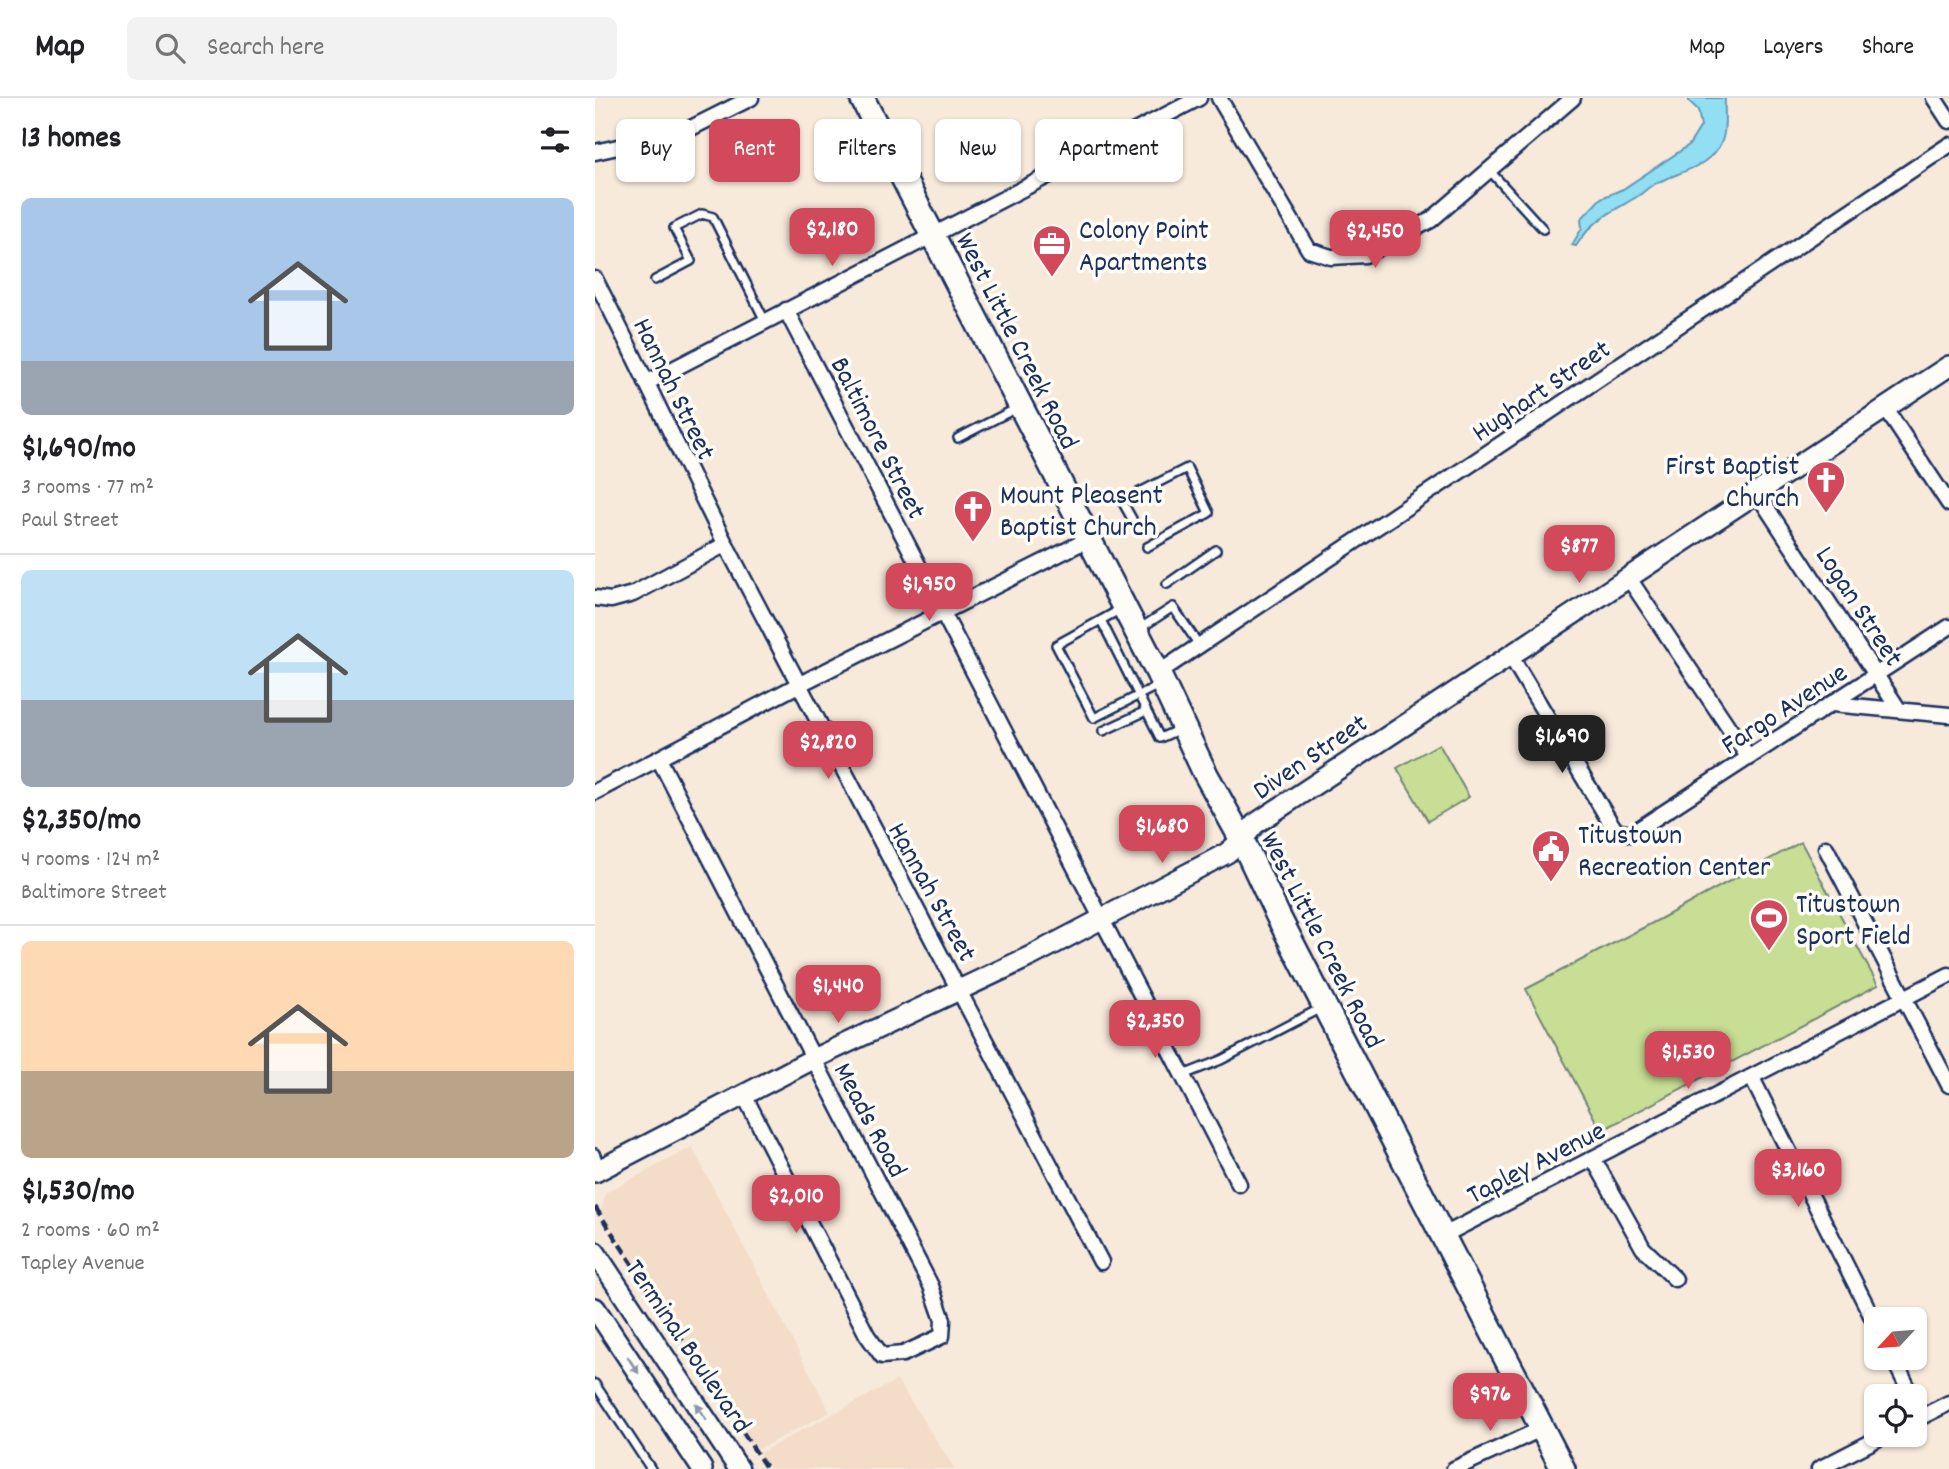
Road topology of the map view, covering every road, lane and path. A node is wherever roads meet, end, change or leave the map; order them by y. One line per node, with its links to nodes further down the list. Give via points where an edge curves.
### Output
1 (751, 98): 9 (street, via 681,134)
2 (862, 98): 12 (main road, West Little Creek Road)
3 (1199, 98): 12 (street)
4 (1219, 98): 10 (street, via 1308,250 1331,257 1365,255 1431,220)
5 (1573, 98): 10 (street)
6 (1934, 98): 7 (street)
7 (1949, 121)
8 (1949, 145): 37 (street, Hughart Street)
9 (595, 152)
10 (1489, 170): 11 (lane)
11 (1543, 229)
12 (933, 237): 15 (street); 19 (main road, West Little Creek Road)
13 (595, 279): 18 (street, Hannah Street)
14 (655, 280): 16 (lane, via 691,261 674,228 702,214 712,217)
15 (786, 310): 16 (street); 33 (street, Baltimore Street)
16 (765, 321): 18 (street)
17 (1949, 366): 20 (main road, Diven Street)
18 (646, 383): 26 (street, Hannah Street)
19 (1020, 406): 21 (lane); 25 (main road, West Little Creek Road)
20 (1886, 408): 22 (main road, Diven Street); 23 (street)
21 (958, 438)
22 (1757, 493): 29 (main road, Diven Street); 39 (street, Logan Street)
23 (1949, 504)
24 (1132, 519): 27 (lane, via 1122,501 1187,468 1209,513)
25 (1089, 539): 32 (main road, West Little Creek Road); 33 (street)
26 (726, 544): 31 (street, via 633,594 611,600); 41 (street, Hannah Street)
27 (1147, 547)
28 (1216, 550): 30 (lane)
29 (1628, 577): 38 (main road, Diven Street); 49 (street)
30 (1167, 584)
31 (595, 598)
32 (1124, 608): 34 (lane); 36 (main road, West Little Creek Road)
33 (943, 614): 41 (street); 54 (street, Baltimore Street)
34 (1101, 620): 42 (lane); 42 (lane, via 1056,645 1094,719)
35 (1949, 627): 39 (street, Fargo Avenue)
36 (1136, 630): 37 (lane, via 1173,607); 40 (main road, West Little Creek Road)
37 (1199, 646): 40 (street, Hughart Street)
38 (1510, 655): 49 (street, Fargo Avenue, via 1616,831 1630,834 1643,828); 52 (main road, Diven Street, via 1255,824)
39 (1877, 674): 43 (street, Fargo Avenue); 44 (street, Logan Street)
40 (1161, 678): 42 (lane); 47 (main road, West Little Creek Road)
41 (798, 685): 50 (street); 56 (street, Hannah Street)
42 (1139, 696): 45 (lane)
43 (1832, 704): 44 (street); 49 (street, Fargo Avenue)
44 (1899, 710): 46 (street)
45 (1146, 711): 47 (lane, via 1160,738); 48 (lane)
46 (1949, 715)
47 (1183, 727): 52 (main road, West Little Creek Road)
48 (1103, 731)
49 (1749, 758)
50 (659, 759): 51 (street); 59 (street, Meads Road)
51 (595, 792)
52 (1242, 841): 54 (main road, Diven Street); 58 (main road, West Little Creek Road)
53 (1826, 848): 57 (street)
54 (1103, 920): 56 (main road, Diven Street); 60 (street, Baltimore Street)
55 (1949, 975): 57 (street, Tapley Avenue)
56 (961, 990): 59 (main road, Diven Street); 69 (street, Hannah Street)
57 (1904, 997): 61 (street, Tapley Avenue); 62 (street)
58 (1325, 1007): 60 (lane); 67 (main road, West Little Creek Road)
59 (813, 1059): 63 (main road, Diven Street); 63 (street, Meads Road, via 932,1286 943,1320 942,1336 902,1354 882,1356)
60 (1183, 1075): 66 (street, Baltimore Street)
61 (1752, 1078): 64 (street, Tapley Avenue); 71 (street)
62 (1949, 1085)
63 (744, 1095): 65 (main road, Diven Street)
64 (1593, 1158): 67 (street, Tapley Avenue); 70 (street, via 1643,1248)
65 (597, 1165)
66 (1239, 1184)
67 (1442, 1236): 76 (main road, West Little Creek Road)
68 (595, 1252): 80 (main road, Terminal Boulevard, one-way to 68)
69 (1101, 1262)
70 (1675, 1279)
71 (1867, 1307)
72 (595, 1308): 79 (main road, Terminal Boulevard, one-way to 79)
73 (595, 1384): 78 (lane)
74 (1949, 1403): 75 (street)
75 (1927, 1414)
76 (1541, 1429): 81 (street); 82 (main road, West Little Creek Road)
77 (1864, 1446): 83 (street)
78 (651, 1469)
79 (702, 1469)
80 (739, 1469)
81 (1454, 1469)
82 (1563, 1469)
83 (1819, 1469)

